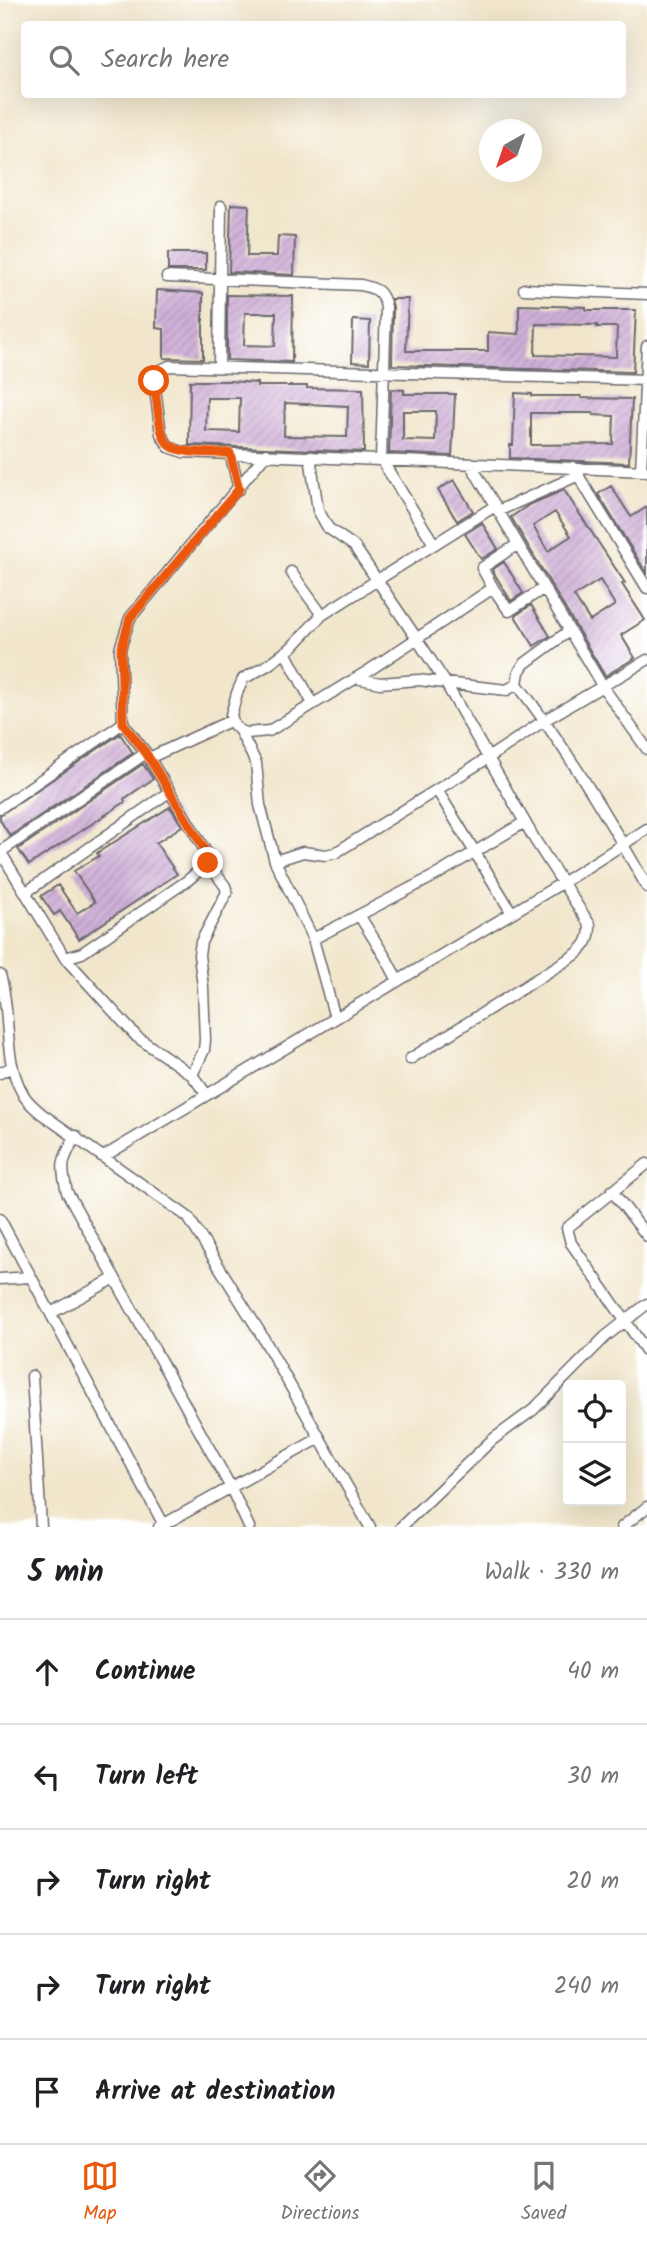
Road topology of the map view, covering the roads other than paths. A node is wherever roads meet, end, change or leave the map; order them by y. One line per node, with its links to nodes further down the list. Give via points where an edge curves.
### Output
1 (221, 206): 3 (street)
2 (167, 277): 3 (street)
3 (221, 280): 7 (street); 8 (street, via 376,289 384,296 386,307)
4 (524, 289): 5 (street)
5 (647, 294)
6 (647, 346): 9 (street)
7 (219, 366): 8 (street); 10 (street, via 169,366 159,371 154,381 161,434 170,447 183,452)
8 (384, 374): 9 (street); 13 (street)
9 (646, 380): 16 (street)
10 (230, 453): 11 (street); 17 (street)
11 (266, 454): 12 (street); 17 (street)
12 (310, 456): 13 (street); 22 (street, via 318,510 328,528 354,546)
13 (381, 459): 14 (street); 19 (street)
14 (471, 465): 15 (street); 18 (street)
15 (576, 471): 16 (street); 18 (street); 25 (street)
16 (644, 471)
17 (239, 489): 38 (street, via 130,618 121,649)
18 (496, 509): 19 (street); 20 (street)
19 (434, 544): 22 (street)
20 (518, 544): 23 (street, via 482,568); 24 (street)
21 (292, 572): 26 (street)
22 (376, 580): 26 (street); 28 (street)
23 (493, 588): 24 (street, via 509,611); 28 (street)
24 (544, 588): 27 (street)
25 (647, 588)
26 (322, 615): 29 (street)
27 (569, 631): 33 (street, via 524,664); 34 (street)
28 (417, 639): 31 (street); 32 (street)
29 (285, 652): 35 (street); 36 (street, via 243,679)
30 (647, 660): 34 (street)
31 (356, 678): 32 (street, via 380,683); 35 (street)
32 (445, 682): 33 (street, via 507,690); 42 (street)
33 (517, 684): 37 (street)
34 (603, 687): 37 (street); 40 (street)
35 (313, 704): 39 (street, via 269,731)
36 (232, 720): 39 (street); 41 (street)
37 (545, 720): 42 (street); 48 (street)
38 (123, 723): 41 (street); 45 (street)
39 (240, 731): 51 (street, via 256,763 260,805)
40 (646, 747)
41 (147, 756): 44 (street); 49 (street)
42 (488, 758): 43 (street); 46 (street)
43 (437, 790): 50 (street); 51 (street, via 335,853 303,852)
44 (169, 792): 52 (street, via 209,857); 55 (street)
45 (0, 808)
46 (525, 822): 50 (street); 53 (street)
47 (647, 829): 48 (street)
48 (623, 844): 53 (street); 54 (street)
49 (0, 852): 55 (street)
50 (475, 852): 56 (street); 57 (street)
51 (275, 860): 58 (street)
52 (208, 863): 59 (street, via 82,953); 66 (street, via 227,892 201,942 205,1040)
53 (562, 883): 56 (street); 63 (street, via 590,925 586,946)
54 (647, 887)
55 (25, 893): 59 (street)
56 (512, 913): 61 (street)
57 (359, 915): 58 (street); 61 (street)
58 (313, 939): 62 (street)
59 (65, 958): 66 (street, via 137,1037)
60 (0, 975): 64 (street)
61 (398, 981): 62 (street)
62 (335, 1018): 67 (street)
63 (410, 1059)
64 (12, 1067): 65 (street); 68 (street, via 24,1097)
65 (0, 1073)
66 (192, 1075): 67 (street)
67 (207, 1095): 69 (street)
68 (76, 1136): 69 (street); 75 (street, via 62,1169 67,1192)
69 (103, 1157): 82 (street, via 188,1217)
70 (647, 1164): 71 (street)
71 (612, 1191): 73 (street); 79 (street, via 566,1228)
72 (0, 1219): 74 (street)
73 (647, 1236)
74 (31, 1278): 76 (street); 78 (street)
75 (115, 1278): 78 (street); 83 (street)
76 (0, 1279)
77 (647, 1304): 79 (street)
78 (51, 1313): 85 (street)
79 (625, 1322): 80 (street); 89 (street)
80 (647, 1352)
81 (32, 1376): 86 (street)
82 (320, 1438): 83 (street); 88 (street)
83 (230, 1486): 85 (street); 87 (street)
84 (647, 1507): 90 (street)
85 (162, 1526)
86 (41, 1527)
87 (249, 1527)
88 (370, 1527)
89 (401, 1527)
90 (622, 1527)

